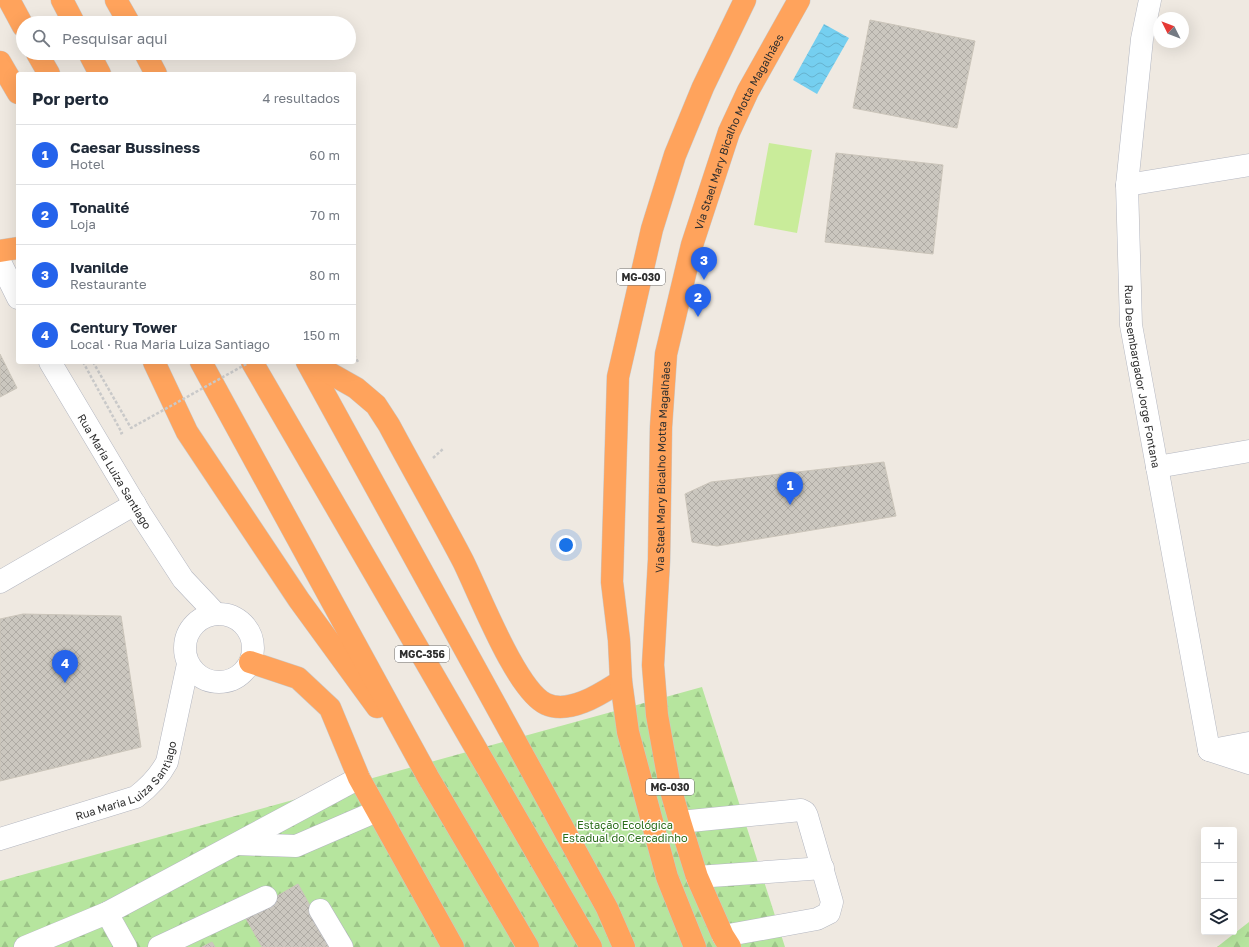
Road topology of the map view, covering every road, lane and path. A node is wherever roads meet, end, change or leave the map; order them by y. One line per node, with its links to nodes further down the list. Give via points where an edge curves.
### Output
1 (9, 0): 7 (highway)
2 (62, 0): 8 (highway)
3 (116, 0): 9 (highway)
4 (745, 0): 43 (highway, MG-030, via 703,87 678,148 652,229 618,377 612,582)
5 (799, 0): 50 (highway, Via Stael Mary Bicalho Motta Magalhães / MG-030, via 748,91 729,132 692,245 666,354 653,665 658,722 670,786)
6 (1150, 0): 19 (street, Rua Desembargador Jorge Fontana, via 1142,39)
7 (18, 16)
8 (70, 16)
9 (125, 16)
10 (41, 60): 14 (highway)
11 (93, 60): 15 (highway)
12 (149, 60): 16 (highway)
13 (0, 62): 17 (highway)
14 (47, 72)
15 (99, 72)
16 (155, 72)
17 (16, 90)
18 (1249, 165): 19 (street)
19 (1127, 185): 35 (street, Rua Desembargador Jorge Fontana, via 1130,325)
20 (16, 248): 21 (highway)
21 (0, 251)
22 (0, 262): 23 (street)
23 (16, 294)
24 (51, 364): 36 (street, Rua Maria Luiza Santiago)
25 (84, 364): 33 (path)
26 (95, 364): 29 (path, bridge, via 131,428)
27 (155, 364): 47 (highway, via 187,432 300,600)
28 (202, 364): 47 (highway)
29 (247, 364)
30 (252, 364): 65 (highway, MGC-356)
31 (309, 364): 66 (highway, MGC-356, via 607,908)
32 (312, 364): 43 (highway, via 356,388 376,404 463,562 510,660 532,693 546,704 560,708 591,699)
33 (122, 433)
34 (1249, 451): 35 (street)
35 (1157, 467): 45 (street, Rua Desembargador Jorge Fontana)
36 (135, 504): 37 (street, Rua Maria Luiza Santiago); 38 (street)
37 (183, 579): 39 (street, Rua Maria Luiza Santiago); 40 (street, Rua Maria Luiza Santiago)
38 (0, 582)
39 (216, 614): 40 (street, via 204,616); 41 (street, via 228,615 247,628 253,650)
40 (195, 623): 42 (street, via 184,642 184,654)
41 (250, 662): 42 (street, via 244,672 225,682 203,680); 48 (highway, via 298,678 330,708)
42 (188, 664): 51 (street, Rua Maria Luiza Santiago, via 167,762 149,787 136,797)
43 (621, 681): 67 (highway, MG-030, via 628,732 666,877)
44 (1249, 743): 45 (street)
45 (1209, 750): 46 (street)
46 (1249, 763)
47 (428, 777): 64 (highway)
48 (359, 778): 49 (highway); 52 (street)
49 (377, 811): 52 (street, via 296,846); 63 (highway)
50 (680, 822): 53 (street, via 801,810 807,816); 54 (highway, Via Stael Mary Bicalho Motta Magalhães / MG-030)
51 (0, 839)
52 (237, 844): 57 (street)
53 (823, 868): 54 (street); 58 (street, via 832,902 829,913 817,919)
54 (698, 877): 58 (highway, Via Stael Mary Bicalho Motta Magalhães / MG-030)
55 (266, 897): 61 (street)
56 (320, 910): 62 (street)
57 (107, 913): 59 (street); 60 (street)
58 (727, 941)
59 (25, 947)
60 (126, 947)
61 (159, 947)
62 (342, 947)
63 (453, 947)
64 (528, 947)
65 (591, 947)
66 (624, 947)
67 (694, 947)

